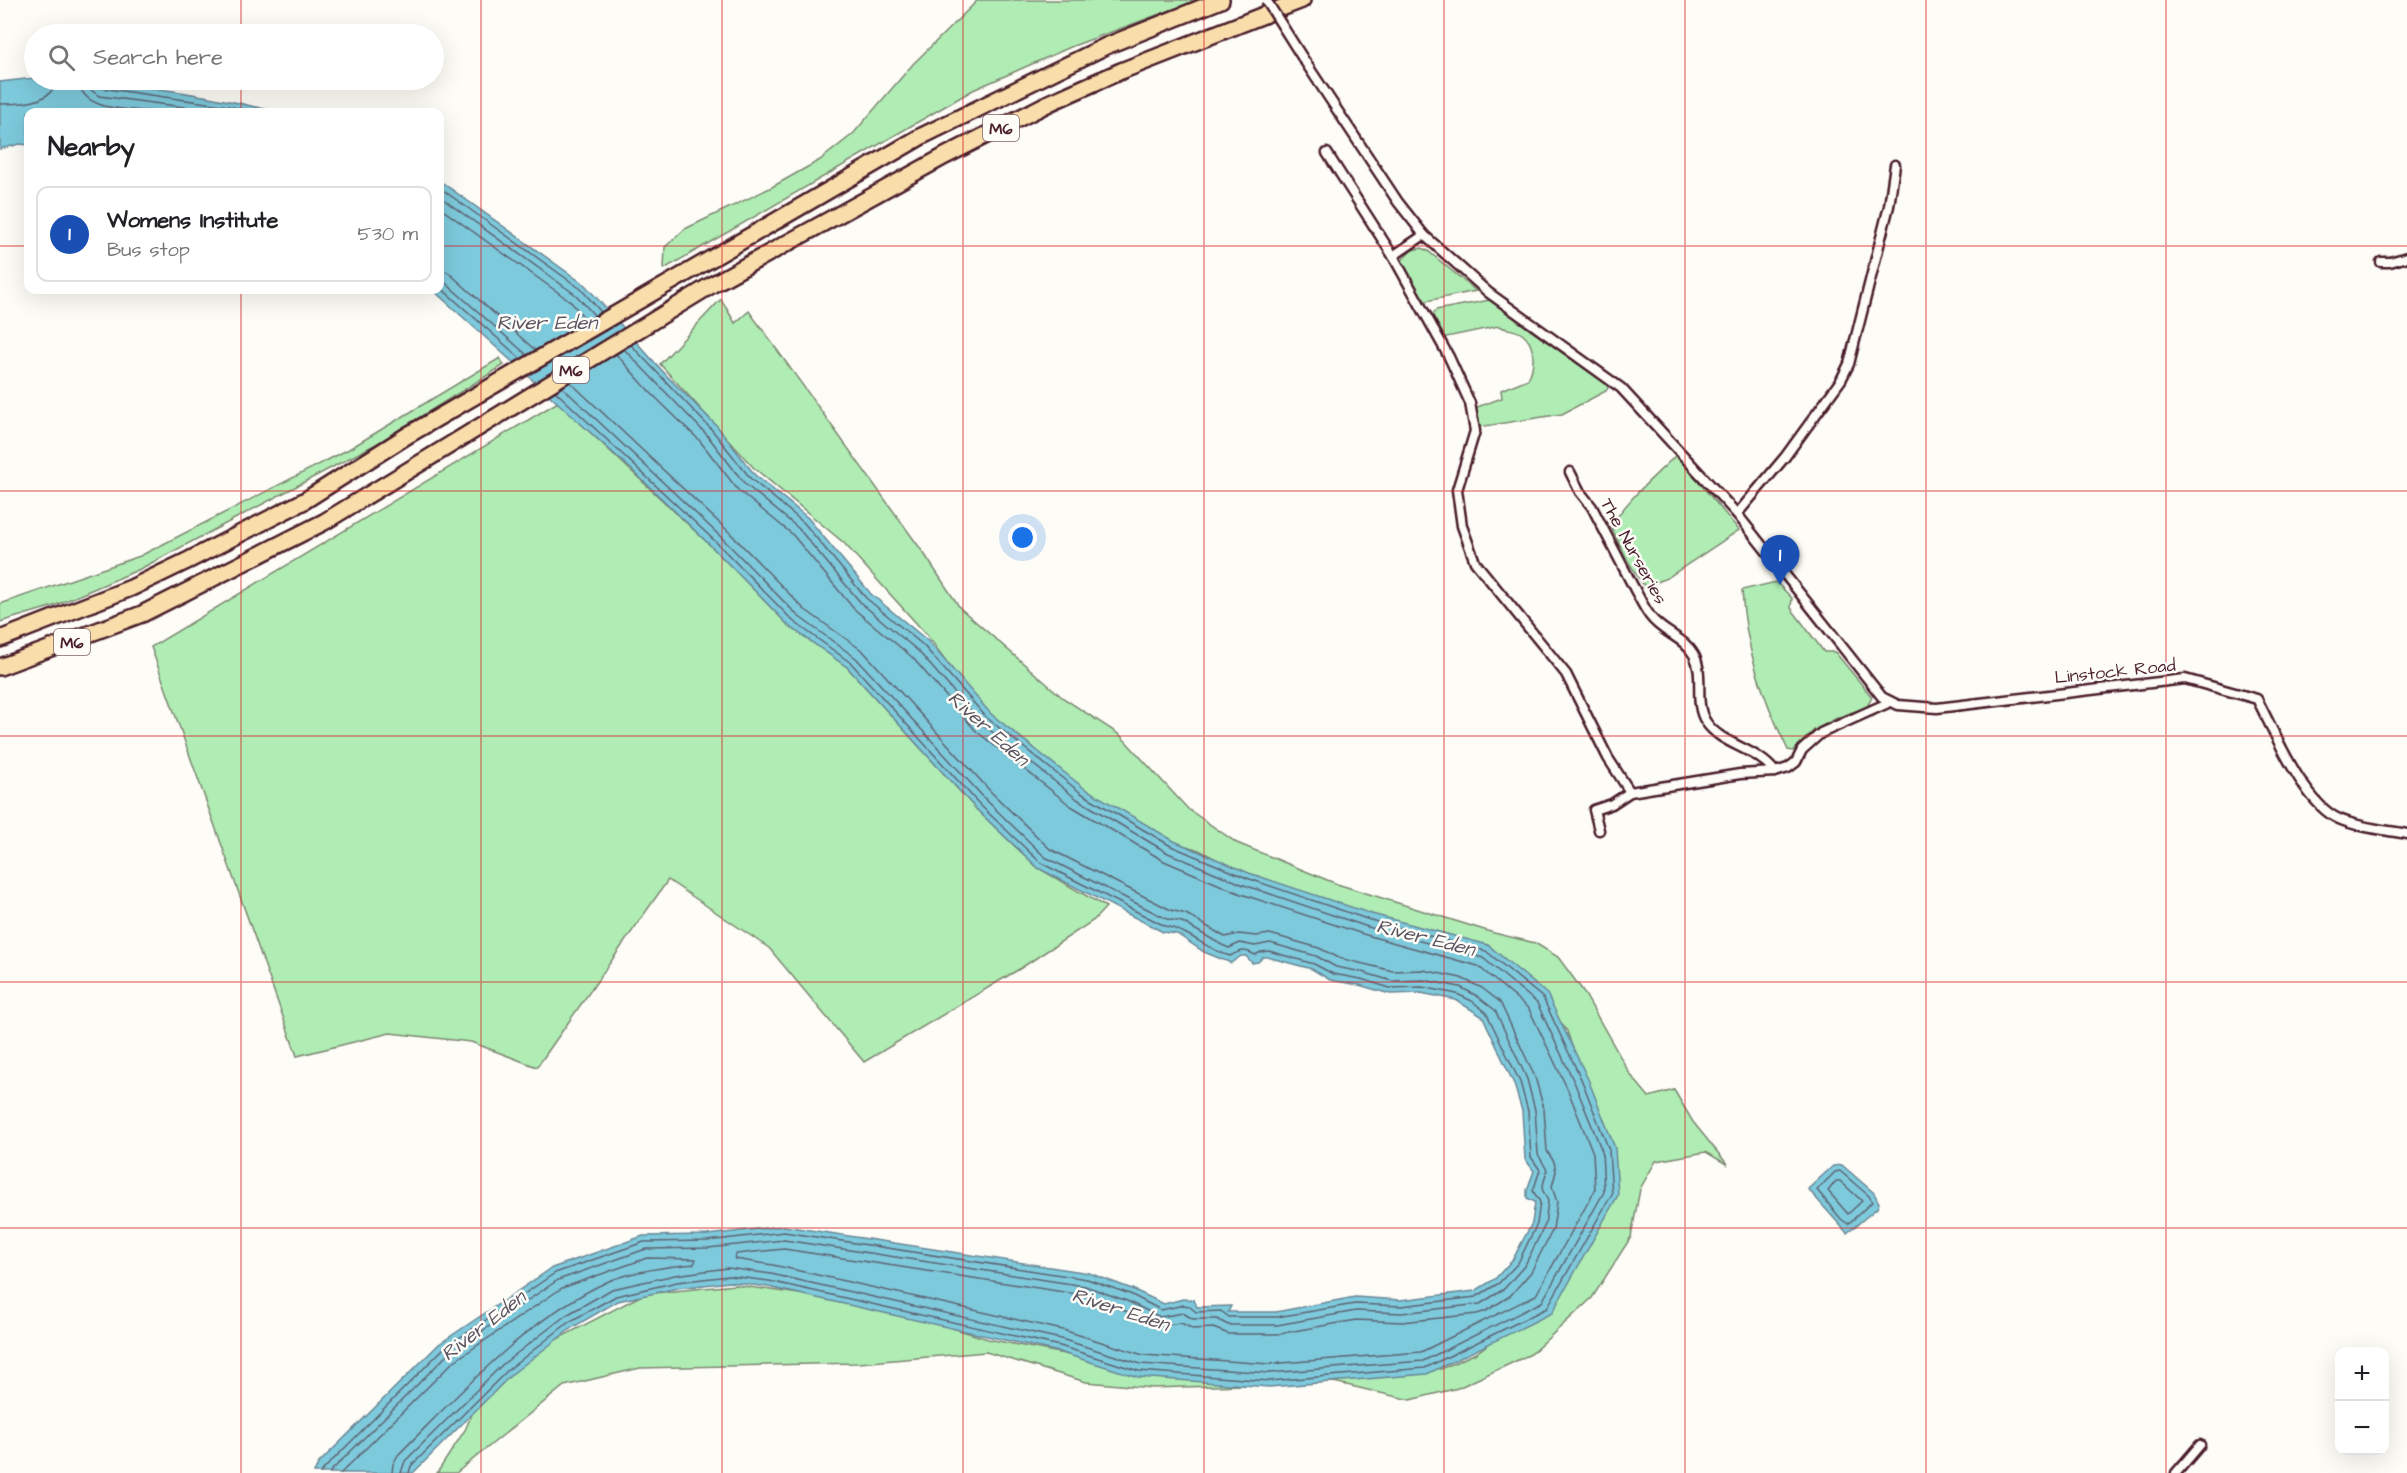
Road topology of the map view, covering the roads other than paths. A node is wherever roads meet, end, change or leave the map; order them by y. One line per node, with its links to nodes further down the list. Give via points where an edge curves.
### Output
1 (1221, 0): 12 (highway, M6, via 1106,46 922,136 408,435 304,501 131,588)
2 (1266, 0): 6 (street, bridge, via 1398,202)
3 (1302, 0): 13 (highway, M6, via 1121,71 945,156 713,284 324,522 142,614)
4 (1327, 153): 7 (street)
5 (1895, 165): 11 (street, via 1889,206 1849,364 1785,457)
6 (1424, 235): 7 (street); 11 (street, via 1489,293 1621,388)
7 (1394, 256): 16 (street, via 1470,403 1475,431 1457,490 1462,526 1475,561 1566,674 1608,758)
8 (2407, 257): 9 (street)
9 (2381, 262)
10 (1570, 472): 15 (street, The Nurseries, via 1650,617 1684,642 1694,656 1700,672 1705,721 1718,734 1754,752)
11 (1737, 514): 14 (street, via 1875,690)
12 (0, 639)
13 (0, 667)
14 (1890, 702): 15 (street, via 1821,733 1796,762); 18 (street, Linstock Road, via 1937,708 2184,679 2257,699 2308,793 2323,810 2340,820)
15 (1775, 772): 16 (street)
16 (1630, 792): 17 (street, via 1594,810)
17 (1599, 830)
18 (2407, 834)
19 (2200, 1445): 20 (street)
20 (2176, 1473)

